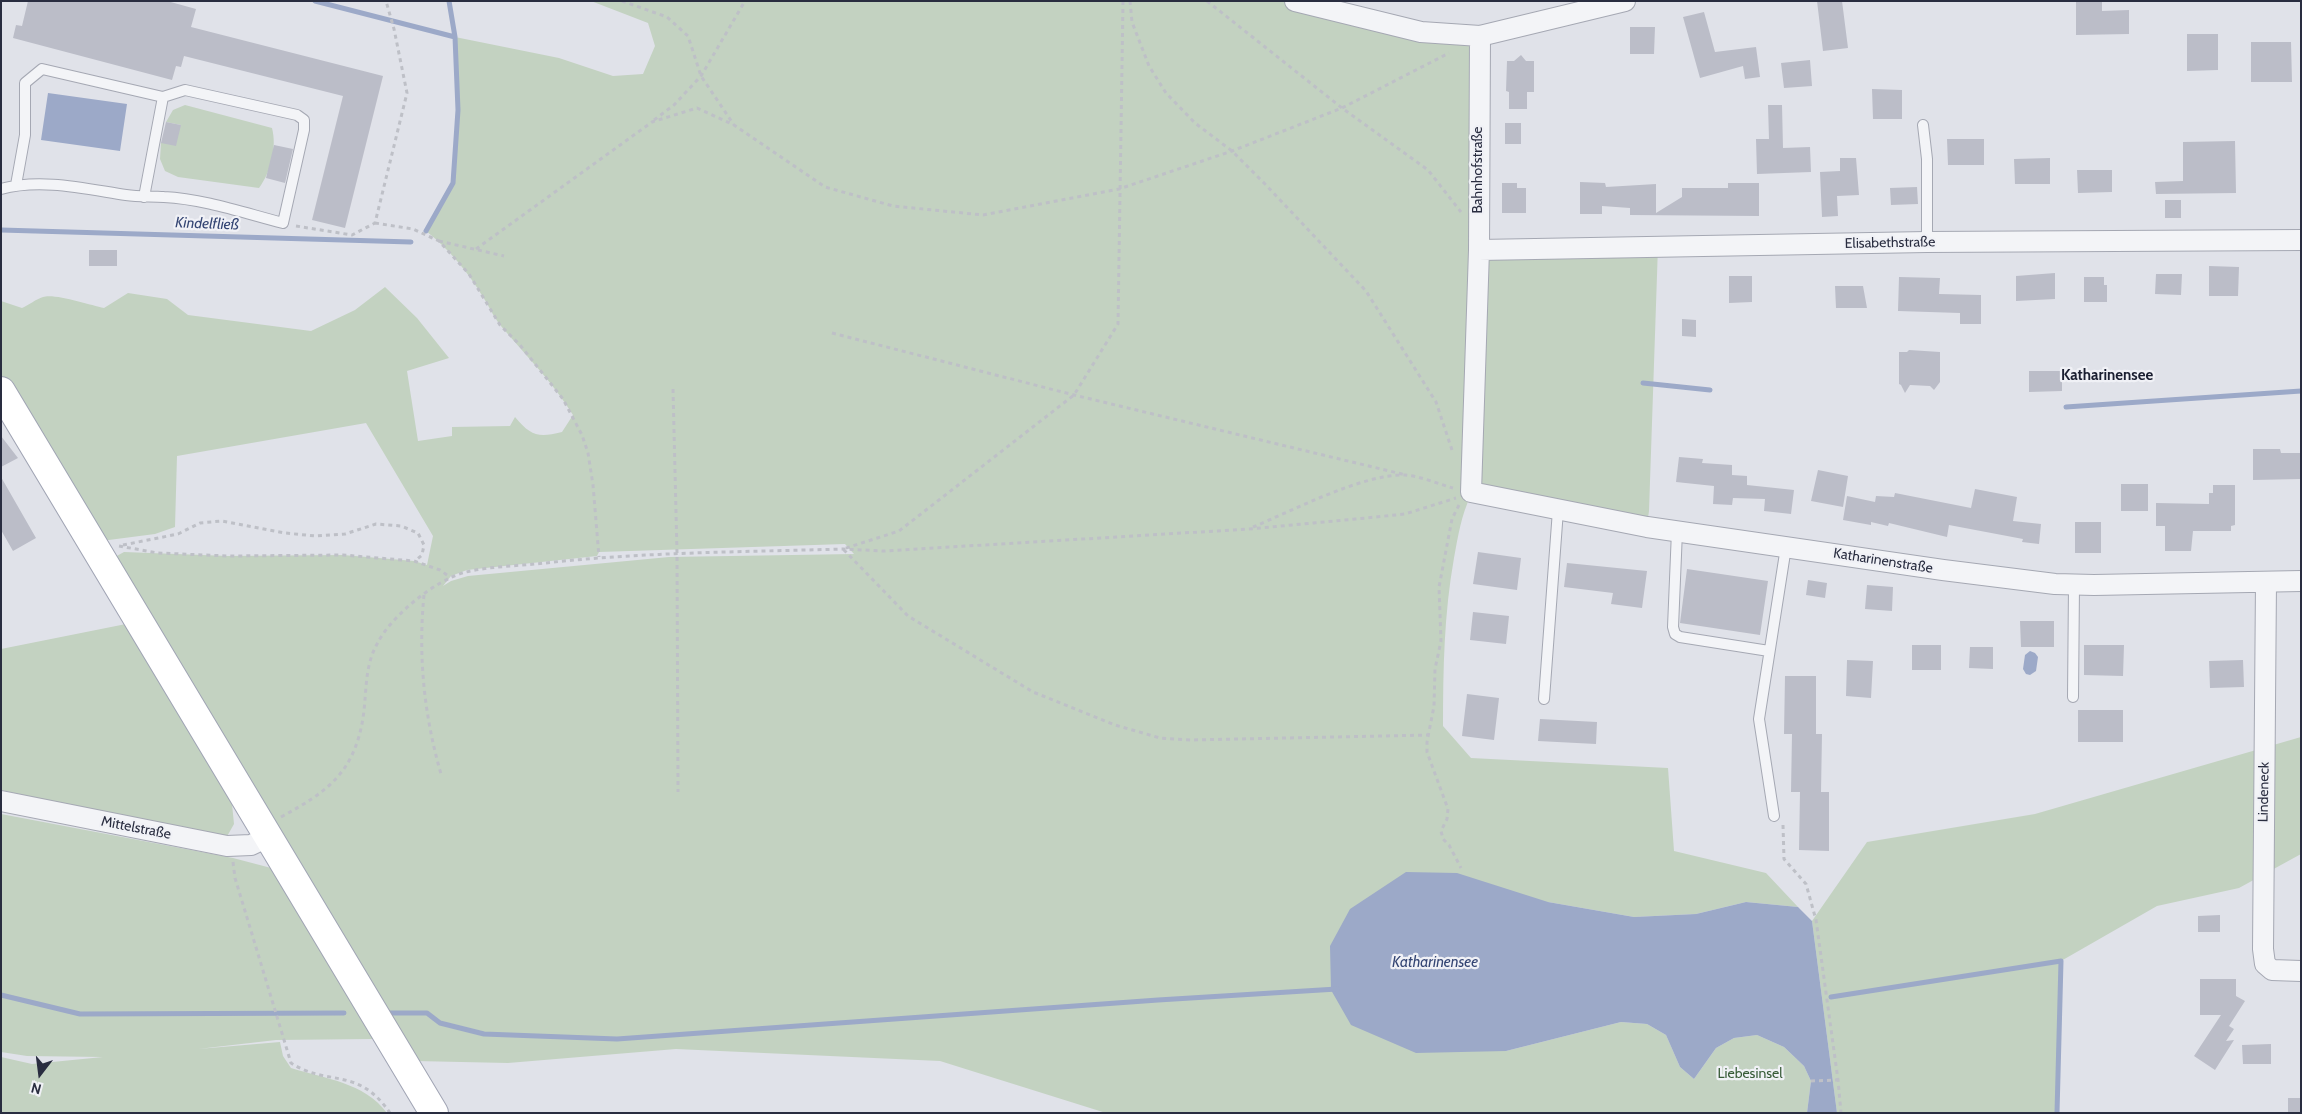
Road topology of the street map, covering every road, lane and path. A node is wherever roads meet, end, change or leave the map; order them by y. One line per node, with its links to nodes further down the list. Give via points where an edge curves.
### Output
1 (386, 1): 22 (path, via 408,93)
2 (622, 1): 10 (path, via 667,17 688,36)
3 (745, 1): 10 (path)
4 (1123, 1): 19 (path)
5 (1130, 1): 16 (path, via 1132,22 1149,66 1166,93 1195,123)
6 (1207, 1): 12 (path)
7 (1295, 1): 9 (street, via 1421,32)
8 (1625, 1): 9 (street)
9 (1480, 36): 12 (path); 25 (street, Bahnhofstraße)
10 (701, 76): 13 (path, via 674,105); 14 (path)
11 (164, 98): 17 (lane, via 42,69 25,83 25,135); 20 (lane); 21 (lane, via 185,90 297,115 304,120)
12 (1342, 108): 16 (path); 25 (path, via 1428,170)
13 (652, 122): 14 (path, via 697,108); 27 (path)
14 (734, 125): 19 (path, via 825,186 894,206 983,215)
15 (1923, 125): 26 (lane, via 1927,159)
16 (1232, 151): 19 (path); 33 (path, via 1366,292 1436,402)
17 (16, 185): 18 (lane); 20 (lane, via 61,186)
18 (1, 189)
19 (1119, 189): 32 (path, via 1118,324)
20 (144, 198): 21 (lane, via 164,197 214,205)
21 (283, 223): 22 (path, via 352,234)
22 (375, 223): 24 (path, via 413,229)
23 (2301, 240): 26 (street, Elisabethstraße)
24 (439, 241): 27 (path); 43 (path, via 469,274 500,325 546,376 573,415 588,454)
25 (1478, 242): 26 (street, Elisabethstraße); 35 (street, Bahnhofstraße)
26 (1927, 242)
27 (476, 249): 28 (path)
28 (504, 256)
29 (832, 333): 32 (path)
30 (673, 389): 42 (path)
31 (1, 391): 41 (main road)
32 (1074, 395): 34 (path); 40 (path, via 899,531)
33 (1454, 455)
34 (1406, 475): 35 (path); 37 (path, via 1361,482)
35 (1467, 494): 36 (street, Katharinenstraße); 37 (path, via 1405,514); 53 (path, via 1452,519 1439,587 1440,641)
36 (1558, 510): 38 (street, Katharinenstraße); 52 (lane)
37 (1249, 528): 40 (path, via 884,551)
38 (1676, 531): 39 (street, Katharinenstraße); 50 (lane, via 1675,634)
39 (1786, 547): 48 (street, Katharinenstraße); 50 (lane)
40 (843, 549): 42 (path); 53 (path, via 908,616 1033,692 1115,725 1160,738 1190,740)
41 (111, 550): 44 (path, via 228,556 342,555); 44 (path, via 178,534 200,523 222,521 285,534 316,536 345,534 376,524 400,526 418,533 424,545 422,555); 58 (main road)
42 (677, 553): 43 (path); 55 (path)
43 (599, 557): 45 (path, via 466,572)
44 (414, 561): 45 (path, via 440,570)
45 (451, 578): 49 (path)
46 (2301, 581): 47 (street, Katharinenstraße)
47 (2266, 582): 48 (street, Katharinenstraße); 61 (street, Lindeneck, via 2263,949 2265,964 2272,970)
48 (2074, 585): 51 (lane)
49 (424, 594): 54 (path, via 420,631 422,676); 58 (path, via 377,643 367,667 363,717 355,747 344,770 316,798 280,818)
50 (1769, 651): 57 (lane, via 1759,720)
51 (2073, 697)
52 (1544, 699)
53 (1429, 736): 60 (path, via 1427,752 1448,809 1441,831 1442,839 1449,845)
54 (441, 774)
55 (678, 792)
56 (1, 801): 59 (street, Mittelstraße)
57 (1774, 816): 62 (path, via 1783,824 1784,859 1806,884 1816,920)
58 (270, 836): 59 (street, Mittelstraße, via 251,845); 65 (main road)
59 (233, 846): 64 (path, via 234,878 291,1063 308,1072 340,1077 363,1086 381,1100)
60 (1460, 868)
61 (2301, 971)
62 (1836, 1080): 63 (path); 66 (path)
63 (1811, 1081)
64 (390, 1113)
65 (434, 1113)
66 (1841, 1113)

